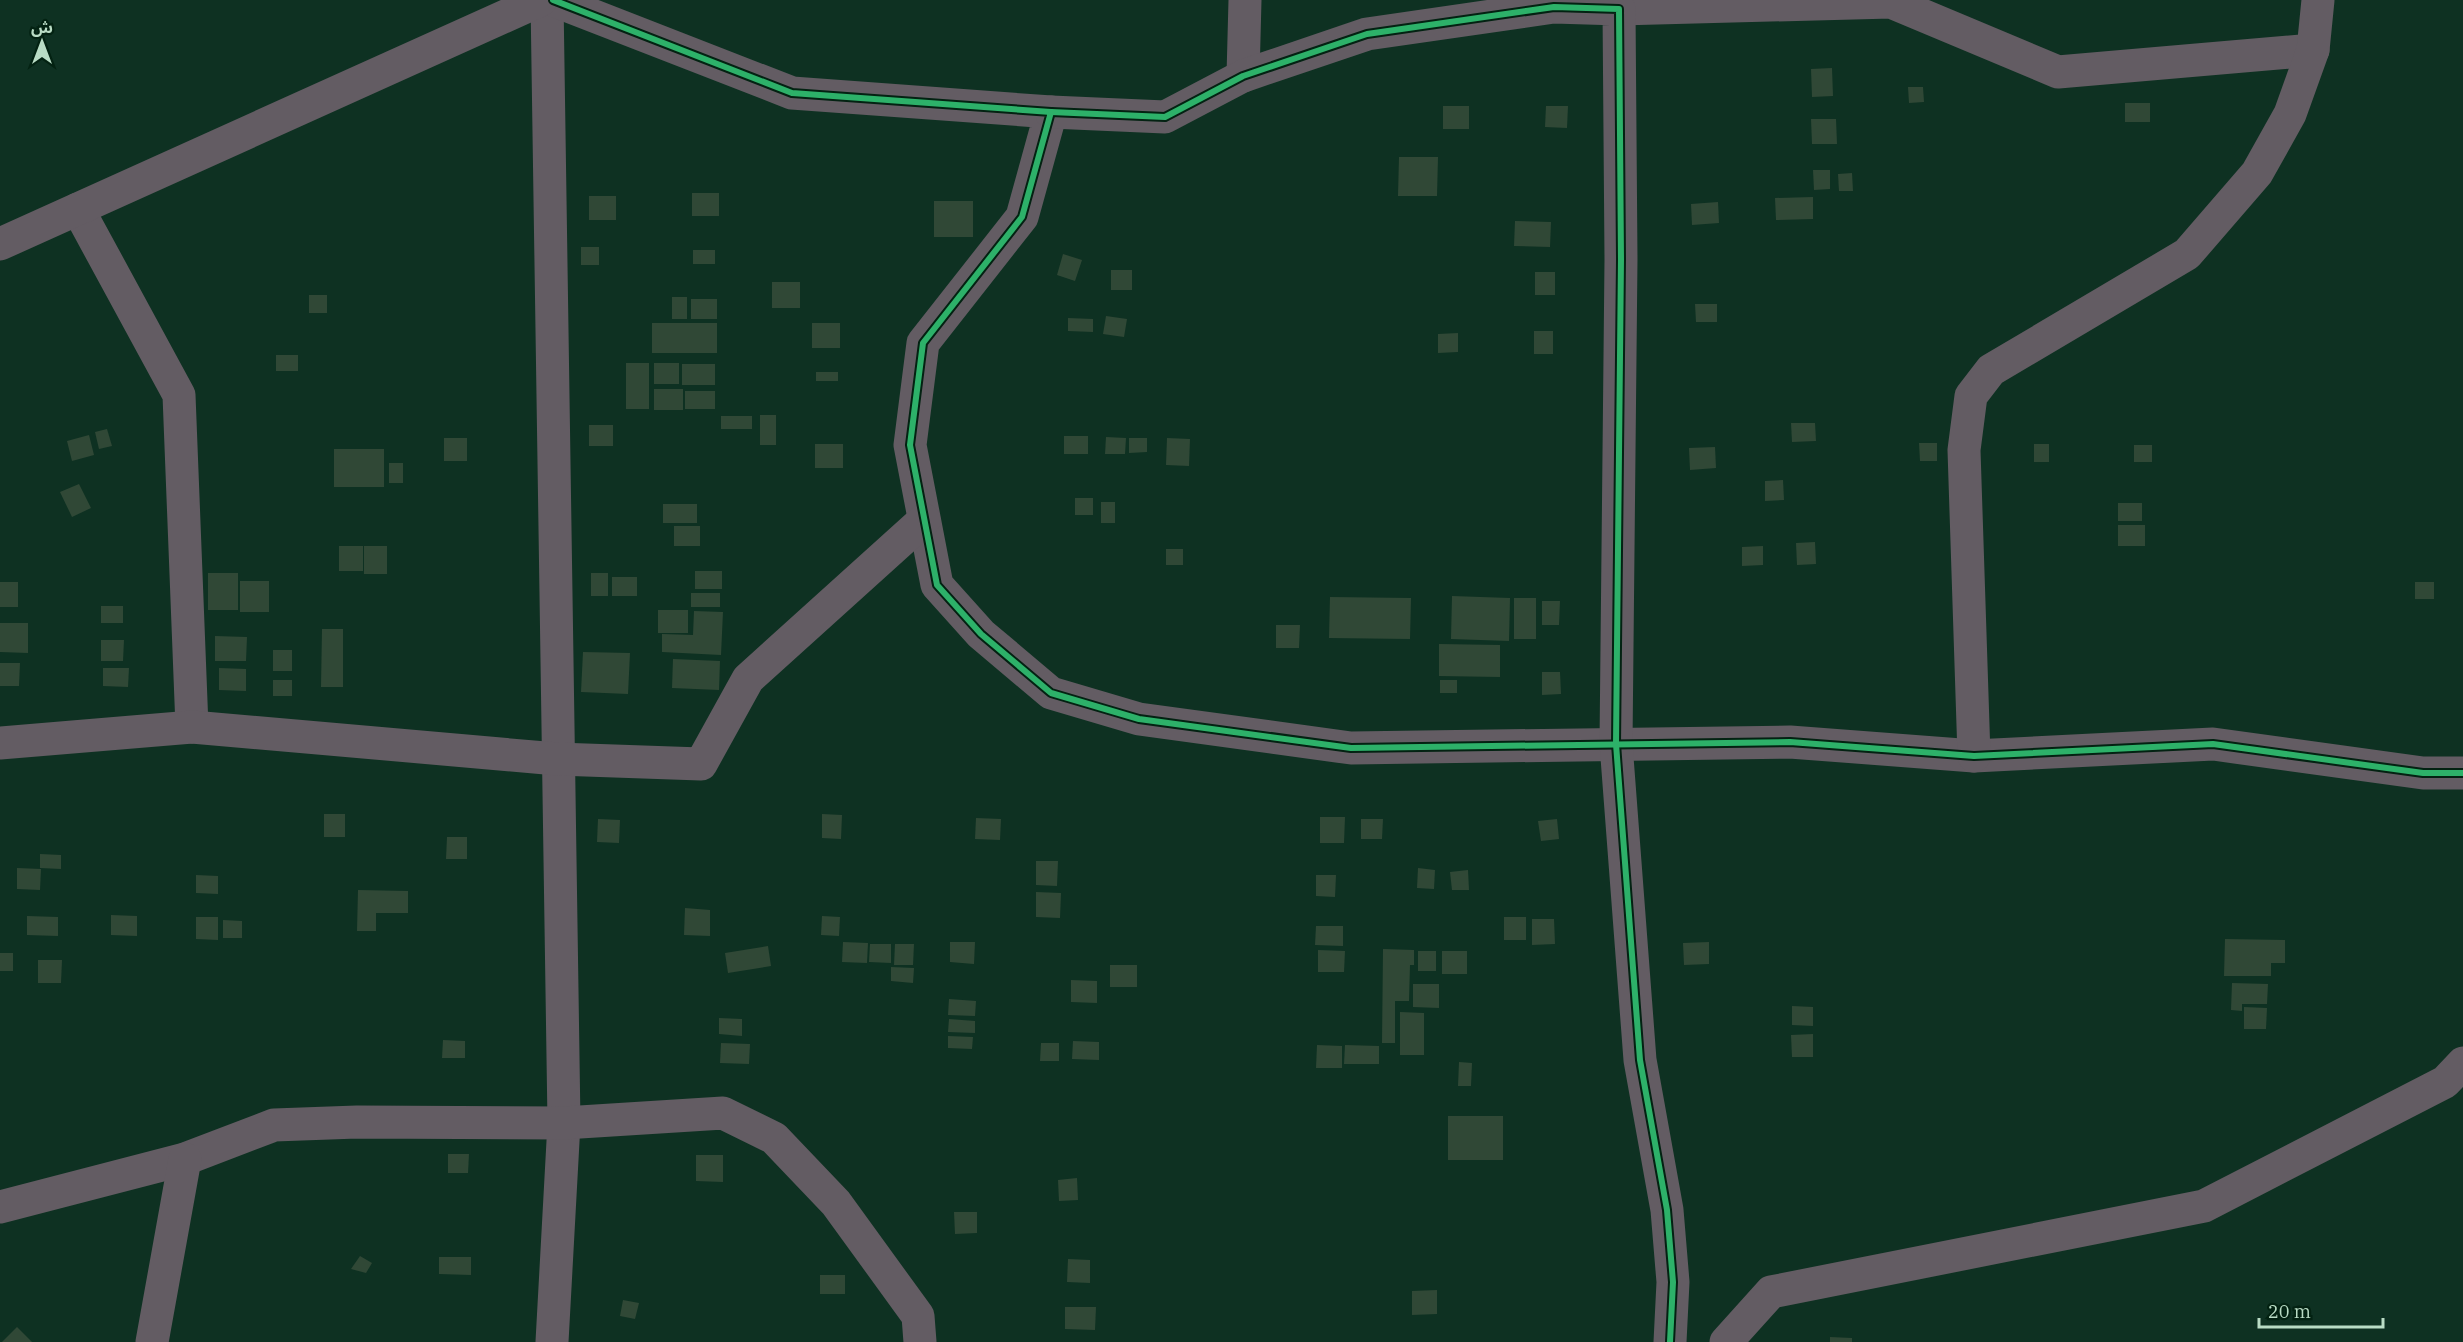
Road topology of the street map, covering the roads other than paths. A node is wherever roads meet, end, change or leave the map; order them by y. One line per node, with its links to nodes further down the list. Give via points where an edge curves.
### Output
1 (541, 0): 10 (street)
2 (547, 0): 17 (street)
3 (553, 0): 9 (street, via 792,93)
4 (1245, 0): 8 (street)
5 (2318, 0): 7 (street)
6 (1619, 4): 7 (street, via 1891,2 2058,72); 8 (street, via 1554,7 1367,34); 15 (street, via 1621,258)
7 (2313, 50): 16 (street, via 2290,114 2257,173 2187,254 1991,370 1971,396 1964,450)
8 (1243, 76): 9 (street, via 1165,117)
9 (1051, 112): 12 (street, via 1022,217 922,343 910,445)
10 (78, 209): 11 (street); 13 (street, via 179,395)
11 (0, 244)
12 (924, 520): 15 (street, via 937,585 981,634 1051,693 1139,719 1351,748); 17 (street, via 748,679 701,764)
13 (192, 727): 14 (street); 17 (street)
14 (0, 743)
15 (1616, 744): 16 (street, via 1790,742); 26 (street, via 1640,1060 1667,1210 1672,1282)
16 (1974, 756): 18 (street, via 2213,744 2423,773)
17 (557, 759): 20 (street)
18 (2463, 773)
19 (2463, 1063): 27 (street, via 2445,1082 2204,1206 1772,1292)
20 (564, 1123): 21 (street, via 274,1125); 24 (street); 25 (street, via 723,1113 774,1138 836,1203 918,1316)
21 (185, 1159): 22 (street); 23 (street)
22 (0, 1206)
23 (152, 1342)
24 (552, 1342)
25 (920, 1342)
26 (1670, 1342)
27 (1726, 1342)

